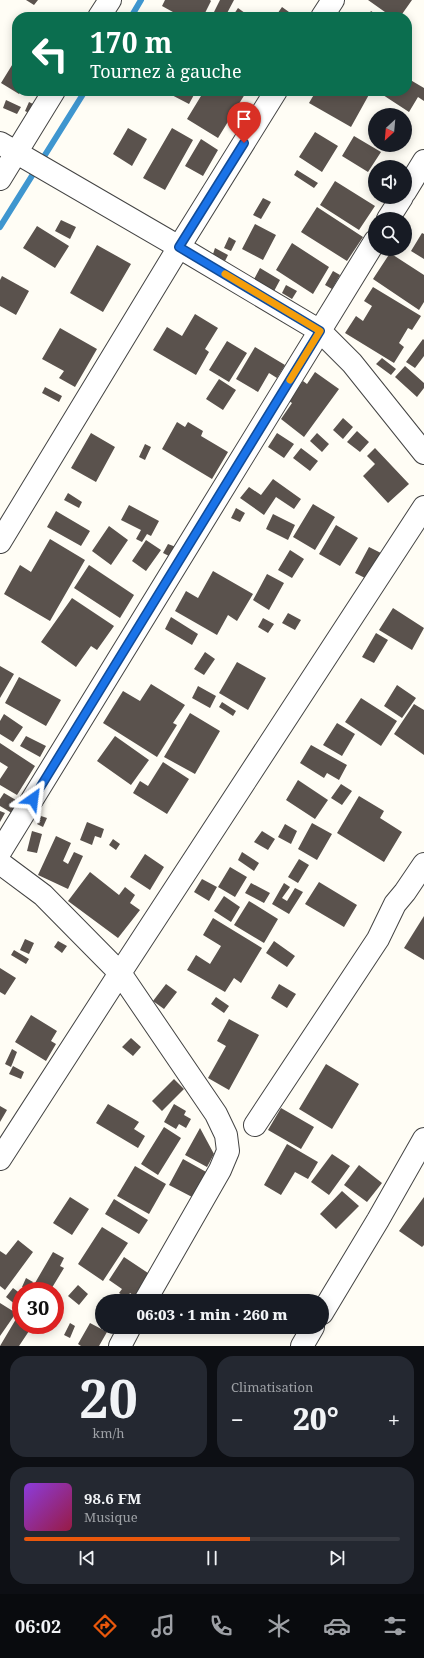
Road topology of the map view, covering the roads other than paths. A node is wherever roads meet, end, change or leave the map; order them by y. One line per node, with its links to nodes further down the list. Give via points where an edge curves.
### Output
1 (110, 0): 3 (street)
2 (333, 0): 4 (street)
3 (102, 12)
4 (325, 12)
5 (51, 96): 7 (street)
6 (273, 96): 11 (street)
7 (15, 152): 9 (street); 11 (street)
8 (424, 161): 10 (street)
9 (0, 178)
10 (412, 181)
11 (179, 247): 13 (street); 16 (street)
12 (368, 252): 13 (street)
13 (320, 331): 14 (street, via 352,363); 17 (street)
14 (424, 453)
15 (424, 507): 20 (street)
16 (0, 542)
17 (0, 852)
18 (0, 863): 20 (street, via 43,894)
19 (424, 864): 21 (street, via 395,904 378,939)
20 (120, 972): 23 (street); 24 (street, via 216,1114 226,1135 228,1152)
21 (255, 1125)
22 (424, 1139): 25 (street)
23 (0, 1159)
24 (149, 1294)
25 (329, 1301)
26 (126, 1334): 28 (street)
27 (309, 1334): 29 (street)
28 (120, 1346)
29 (302, 1346)

